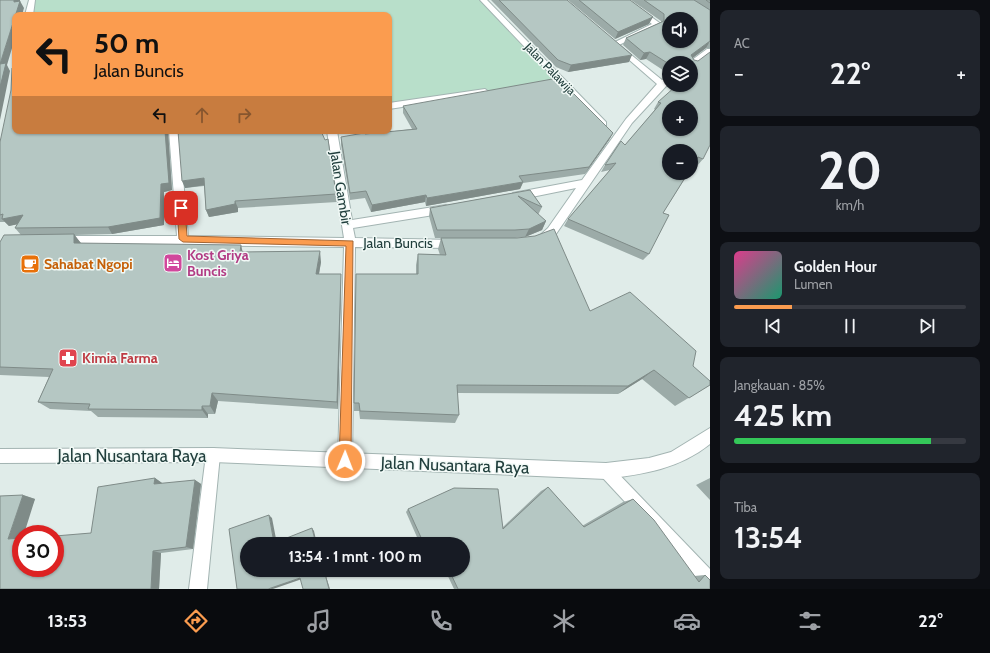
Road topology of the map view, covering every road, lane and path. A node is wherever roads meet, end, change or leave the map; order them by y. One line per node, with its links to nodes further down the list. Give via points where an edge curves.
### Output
1 (32, 0): 4 (street)
2 (483, 0): 7 (street, Jalan Palawija)
3 (624, 0): 8 (street, via 656,24 612,42)
4 (30, 12)
5 (710, 51): 6 (street)
6 (698, 59)
7 (562, 80): 9 (street); 13 (street, Jalan Palawija)
8 (662, 80)
9 (546, 82)
10 (662, 85): 13 (street, via 629,121)
11 (493, 90): 12 (street)
12 (392, 106)
13 (612, 133): 16 (street)
14 (174, 134): 20 (street)
15 (333, 134): 19 (street, Jalan Gambir)
16 (587, 183): 17 (street); 22 (street, via 552,231)
17 (508, 198)
18 (453, 207): 19 (street)
19 (348, 225): 23 (street, Jalan Gambir)
20 (183, 239): 21 (street, Jalan Buncis); 23 (street, Jalan Buncis)
21 (49, 240)
22 (533, 242)
23 (350, 243): 24 (street, Jalan Buncis); 28 (street, Jalan Gambir)
24 (465, 244)
25 (710, 435): 29 (street, Jalan Nusantara Raya, via 694,449 669,462)
26 (0, 456): 27 (street, Jalan Nusantara Raya)
27 (214, 456): 28 (street, Jalan Nusantara Raya); 31 (street)
28 (345, 461): 29 (street, Jalan Nusantara Raya)
29 (606, 471): 30 (street)
30 (710, 581)
31 (198, 589)

